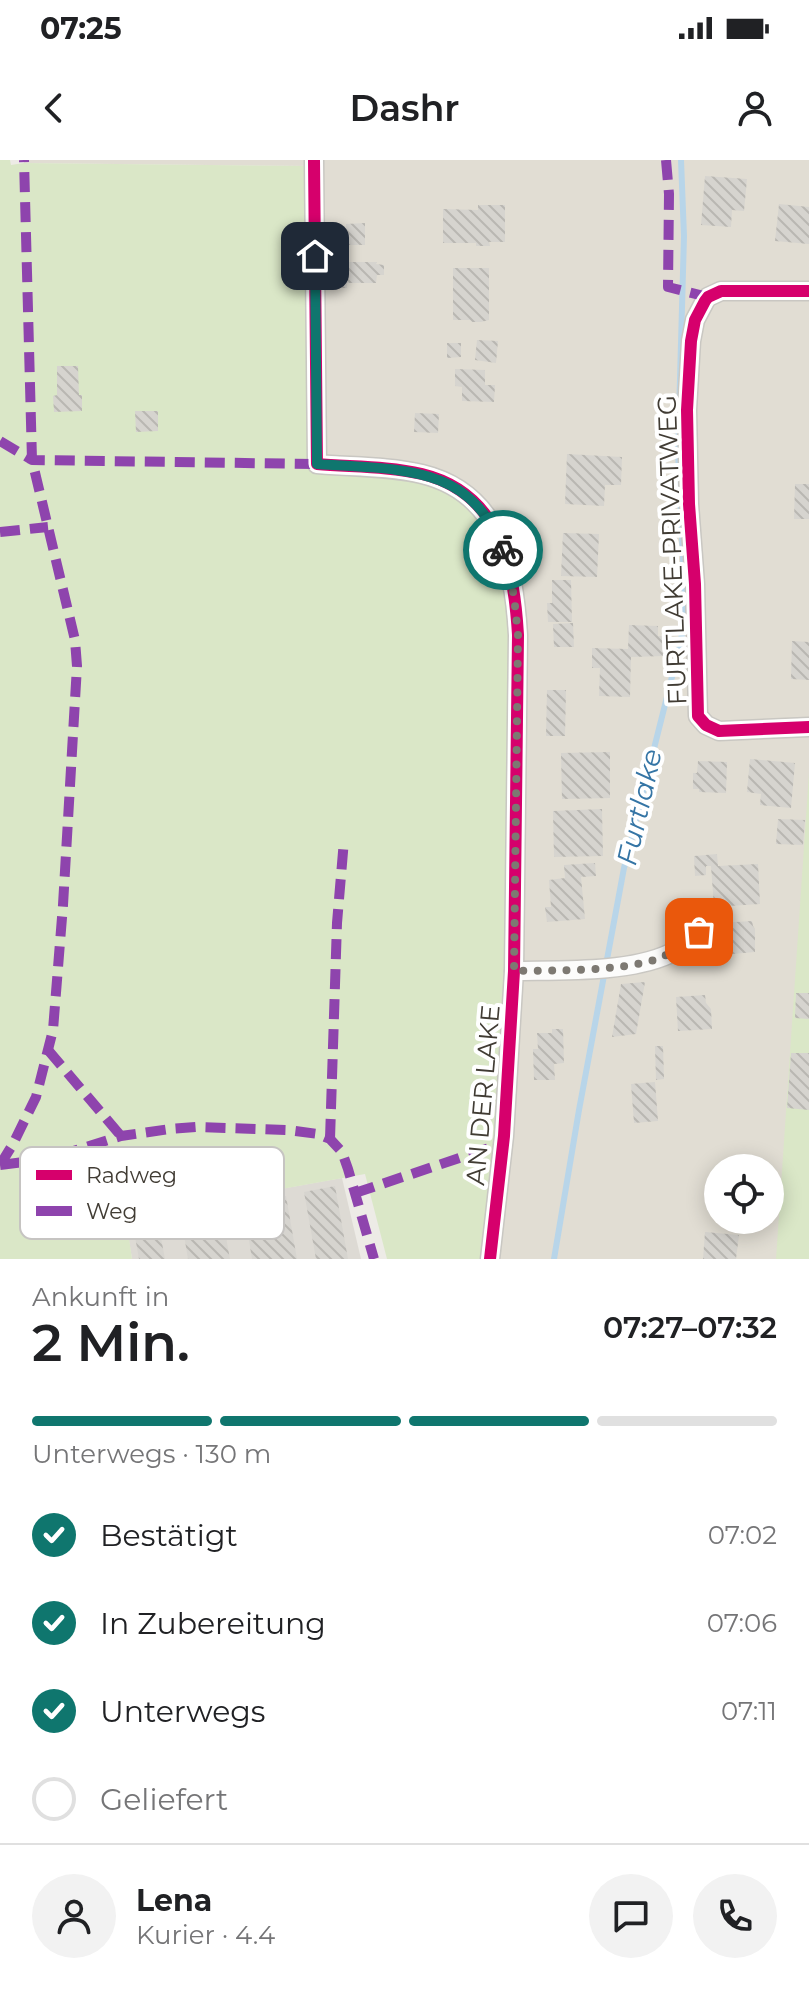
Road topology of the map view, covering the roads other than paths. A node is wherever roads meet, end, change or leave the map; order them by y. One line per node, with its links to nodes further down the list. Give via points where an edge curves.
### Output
1 (314, 160): 5 (street, AN DER LAKE, via 317,464 403,471 450,485 485,513 506,556 518,635)
2 (809, 291): 3 (street, FURTLAKE-PRIVATWEG, via 721,291 705,301 693,327 687,410 701,720 722,731)
3 (809, 727)
4 (699, 932): 5 (street, AN DER LAKE, via 659,958 619,966)
5 (514, 971): 6 (street, AN DER LAKE, via 506,1123)
6 (490, 1259)

